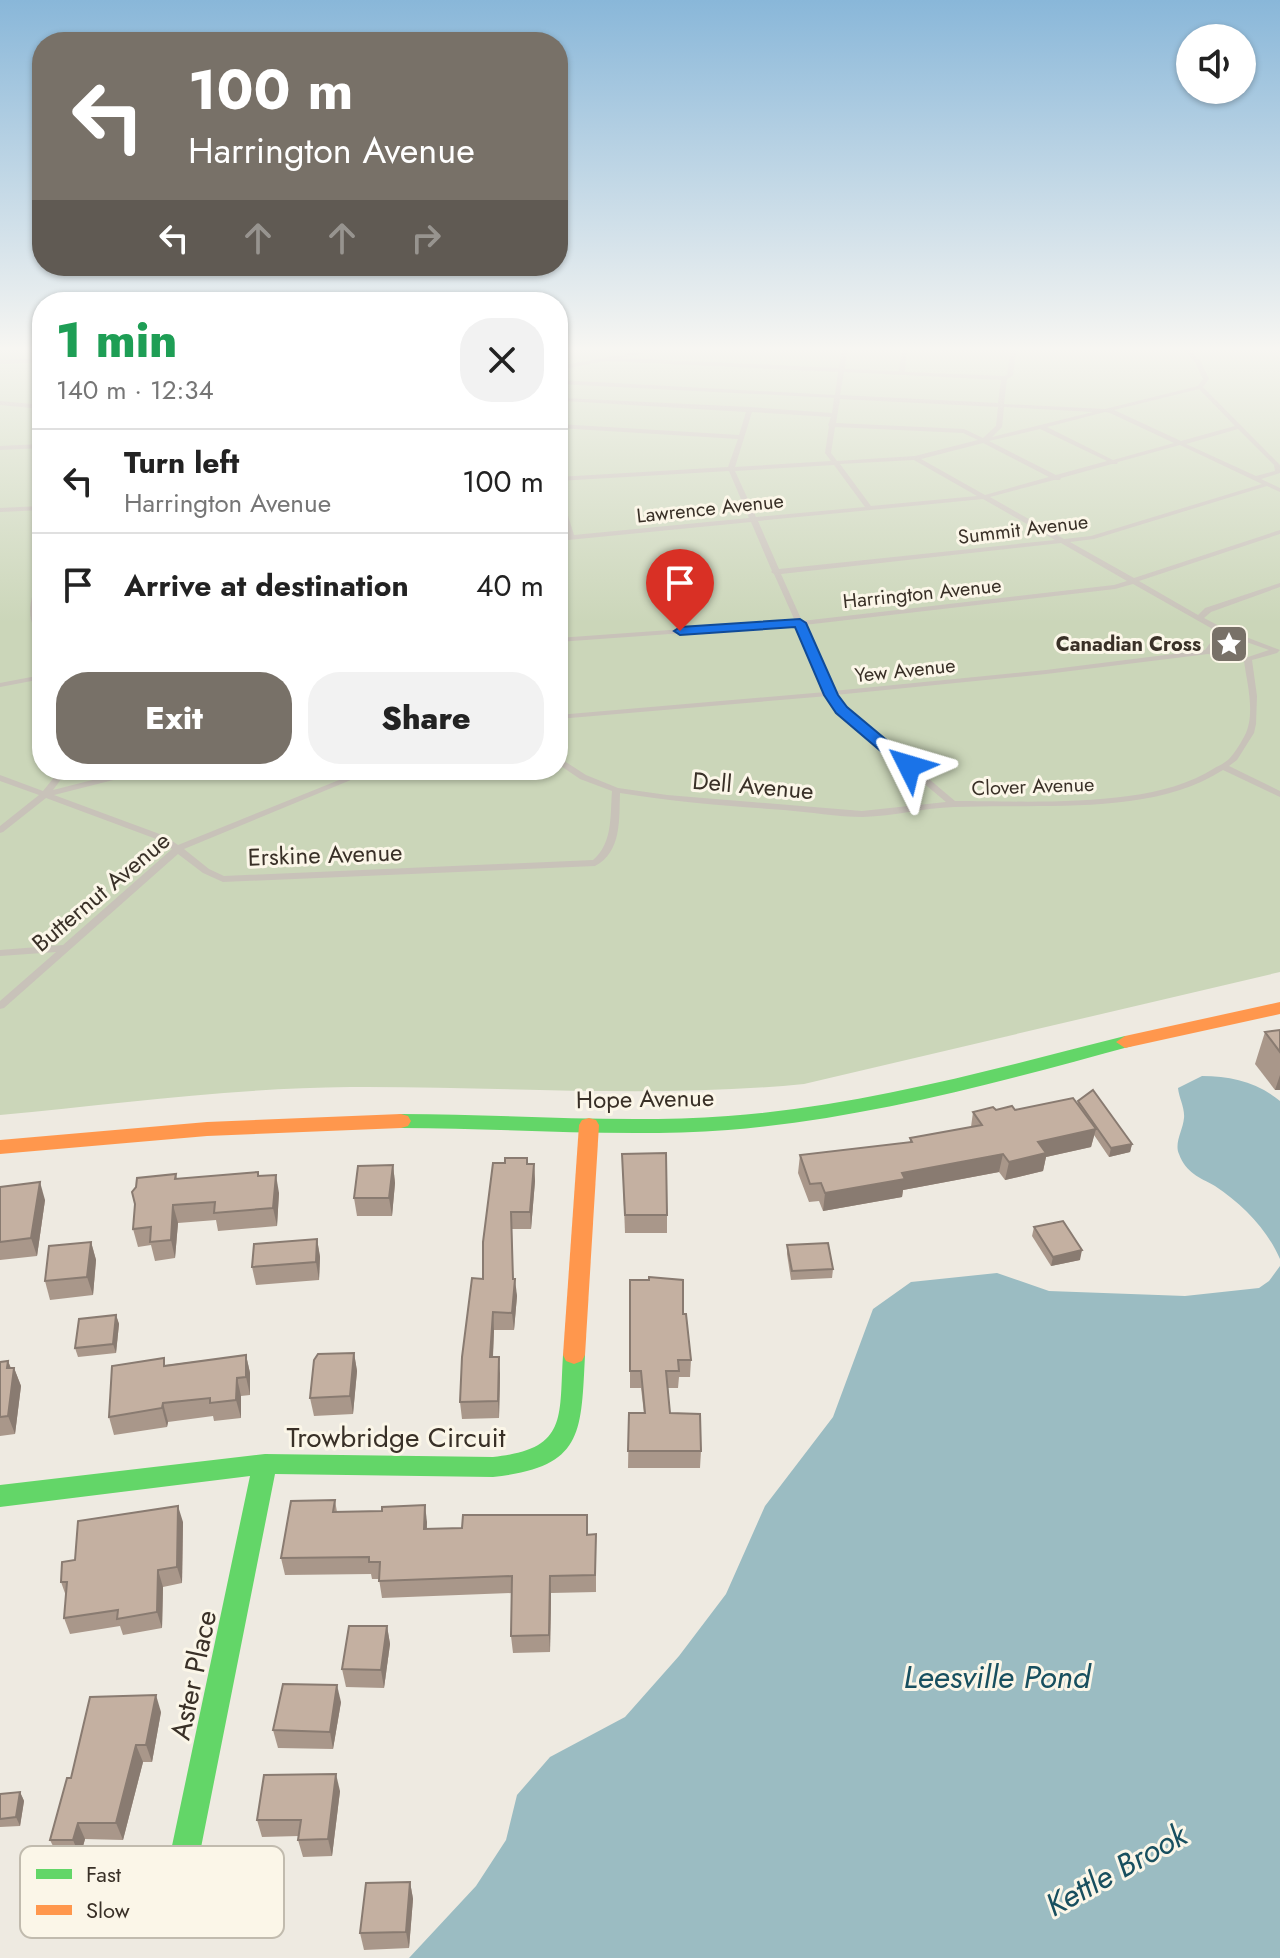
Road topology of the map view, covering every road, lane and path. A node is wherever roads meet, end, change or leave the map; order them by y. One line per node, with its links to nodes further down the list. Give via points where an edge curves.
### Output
1 (740, 440): 14 (lane)
2 (829, 440): 12 (lane, via 828,453)
3 (1069, 440): 13 (lane)
4 (1174, 440): 8 (lane)
5 (1194, 440): 8 (lane, Lawrence Avenue)
6 (1253, 440): 16 (lane, via 1278,472)
7 (985, 441): 11 (lane); 17 (lane)
8 (1182, 444): 13 (lane, Lawrence Avenue); 16 (lane)
9 (32, 446): 10 (lane)
10 (0, 448)
11 (915, 458): 12 (lane); 20 (lane)
12 (835, 463): 14 (lane); 22 (lane)
13 (1115, 463): 17 (lane, Lawrence Avenue)
14 (731, 469): 15 (lane); 24 (lane, Clover Avenue)
15 (568, 478)
16 (1256, 478): 18 (lane)
17 (1058, 479): 20 (lane, Lawrence Avenue)
18 (1268, 484): 19 (lane); 29 (lane, Summit Avenue)
19 (1280, 490)
20 (984, 497): 22 (lane, Lawrence Avenue); 29 (lane)
21 (32, 508): 23 (lane)
22 (870, 509): 24 (lane, Lawrence Avenue)
23 (0, 510)
24 (754, 519): 28 (lane, Lawrence Avenue); 30 (lane, Clover Avenue)
25 (568, 528): 28 (lane)
26 (1280, 532): 31 (lane, Harrington Avenue)
27 (568, 538): 28 (lane, Lawrence Avenue)
28 (571, 538)
29 (1066, 542): 30 (lane, Summit Avenue); 31 (lane)
30 (775, 572): 36 (lane, Clover Avenue)
31 (1137, 581): 35 (lane); 36 (lane, Harrington Avenue)
32 (1280, 585): 33 (lane)
33 (1263, 591): 34 (lane); 35 (lane)
34 (1280, 596)
35 (1201, 616): 37 (lane)
36 (800, 623): 38 (lane, Harrington Avenue); 44 (lane, Clover Avenue)
37 (1222, 631): 39 (lane); 40 (lane)
38 (568, 639)
39 (1278, 650): 41 (lane, Yew Avenue)
40 (1208, 652): 41 (lane, Yew Avenue); 44 (lane, Yew Avenue)
41 (1248, 659): 47 (lane, Clover Avenue, via 1254,705 1249,735)
42 (32, 679): 43 (lane)
43 (0, 685)
44 (831, 695): 45 (lane, Yew Avenue); 55 (lane, Clover Avenue)
45 (568, 716)
46 (568, 767): 52 (lane, Dell Avenue)
47 (1225, 768): 53 (lane); 55 (lane, Clover Avenue, via 1180,790 1143,797)
48 (0, 778): 54 (lane, Erskine Avenue)
49 (56, 780): 54 (lane)
50 (103, 780): 54 (lane)
51 (346, 780): 57 (lane, Butternut Avenue)
52 (616, 790): 55 (lane, Dell Avenue, via 862,814); 57 (lane, Erskine Avenue, via 606,856 580,865 223,879 197,867)
53 (1280, 794)
54 (45, 795): 56 (lane); 57 (lane, Erskine Avenue)
55 (953, 804)
56 (0, 830)
57 (179, 848): 58 (lane, Butternut Avenue)
58 (65, 948): 59 (lane); 60 (lane, Butternut Avenue)
59 (0, 953)
60 (0, 1006)
61 (1280, 1008): 62 (main road, Hope Avenue, via 1177,1027 830,1111 675,1126)
62 (589, 1125): 63 (main road, Hope Avenue, via 276,1123); 64 (main road, Trowbridge Circuit, via 569,1422 559,1449 547,1458 511,1467)
63 (0, 1147)
64 (265, 1464): 65 (main road, Trowbridge Circuit); 66 (main road, Aster Place)
65 (0, 1496)
66 (187, 1846)

